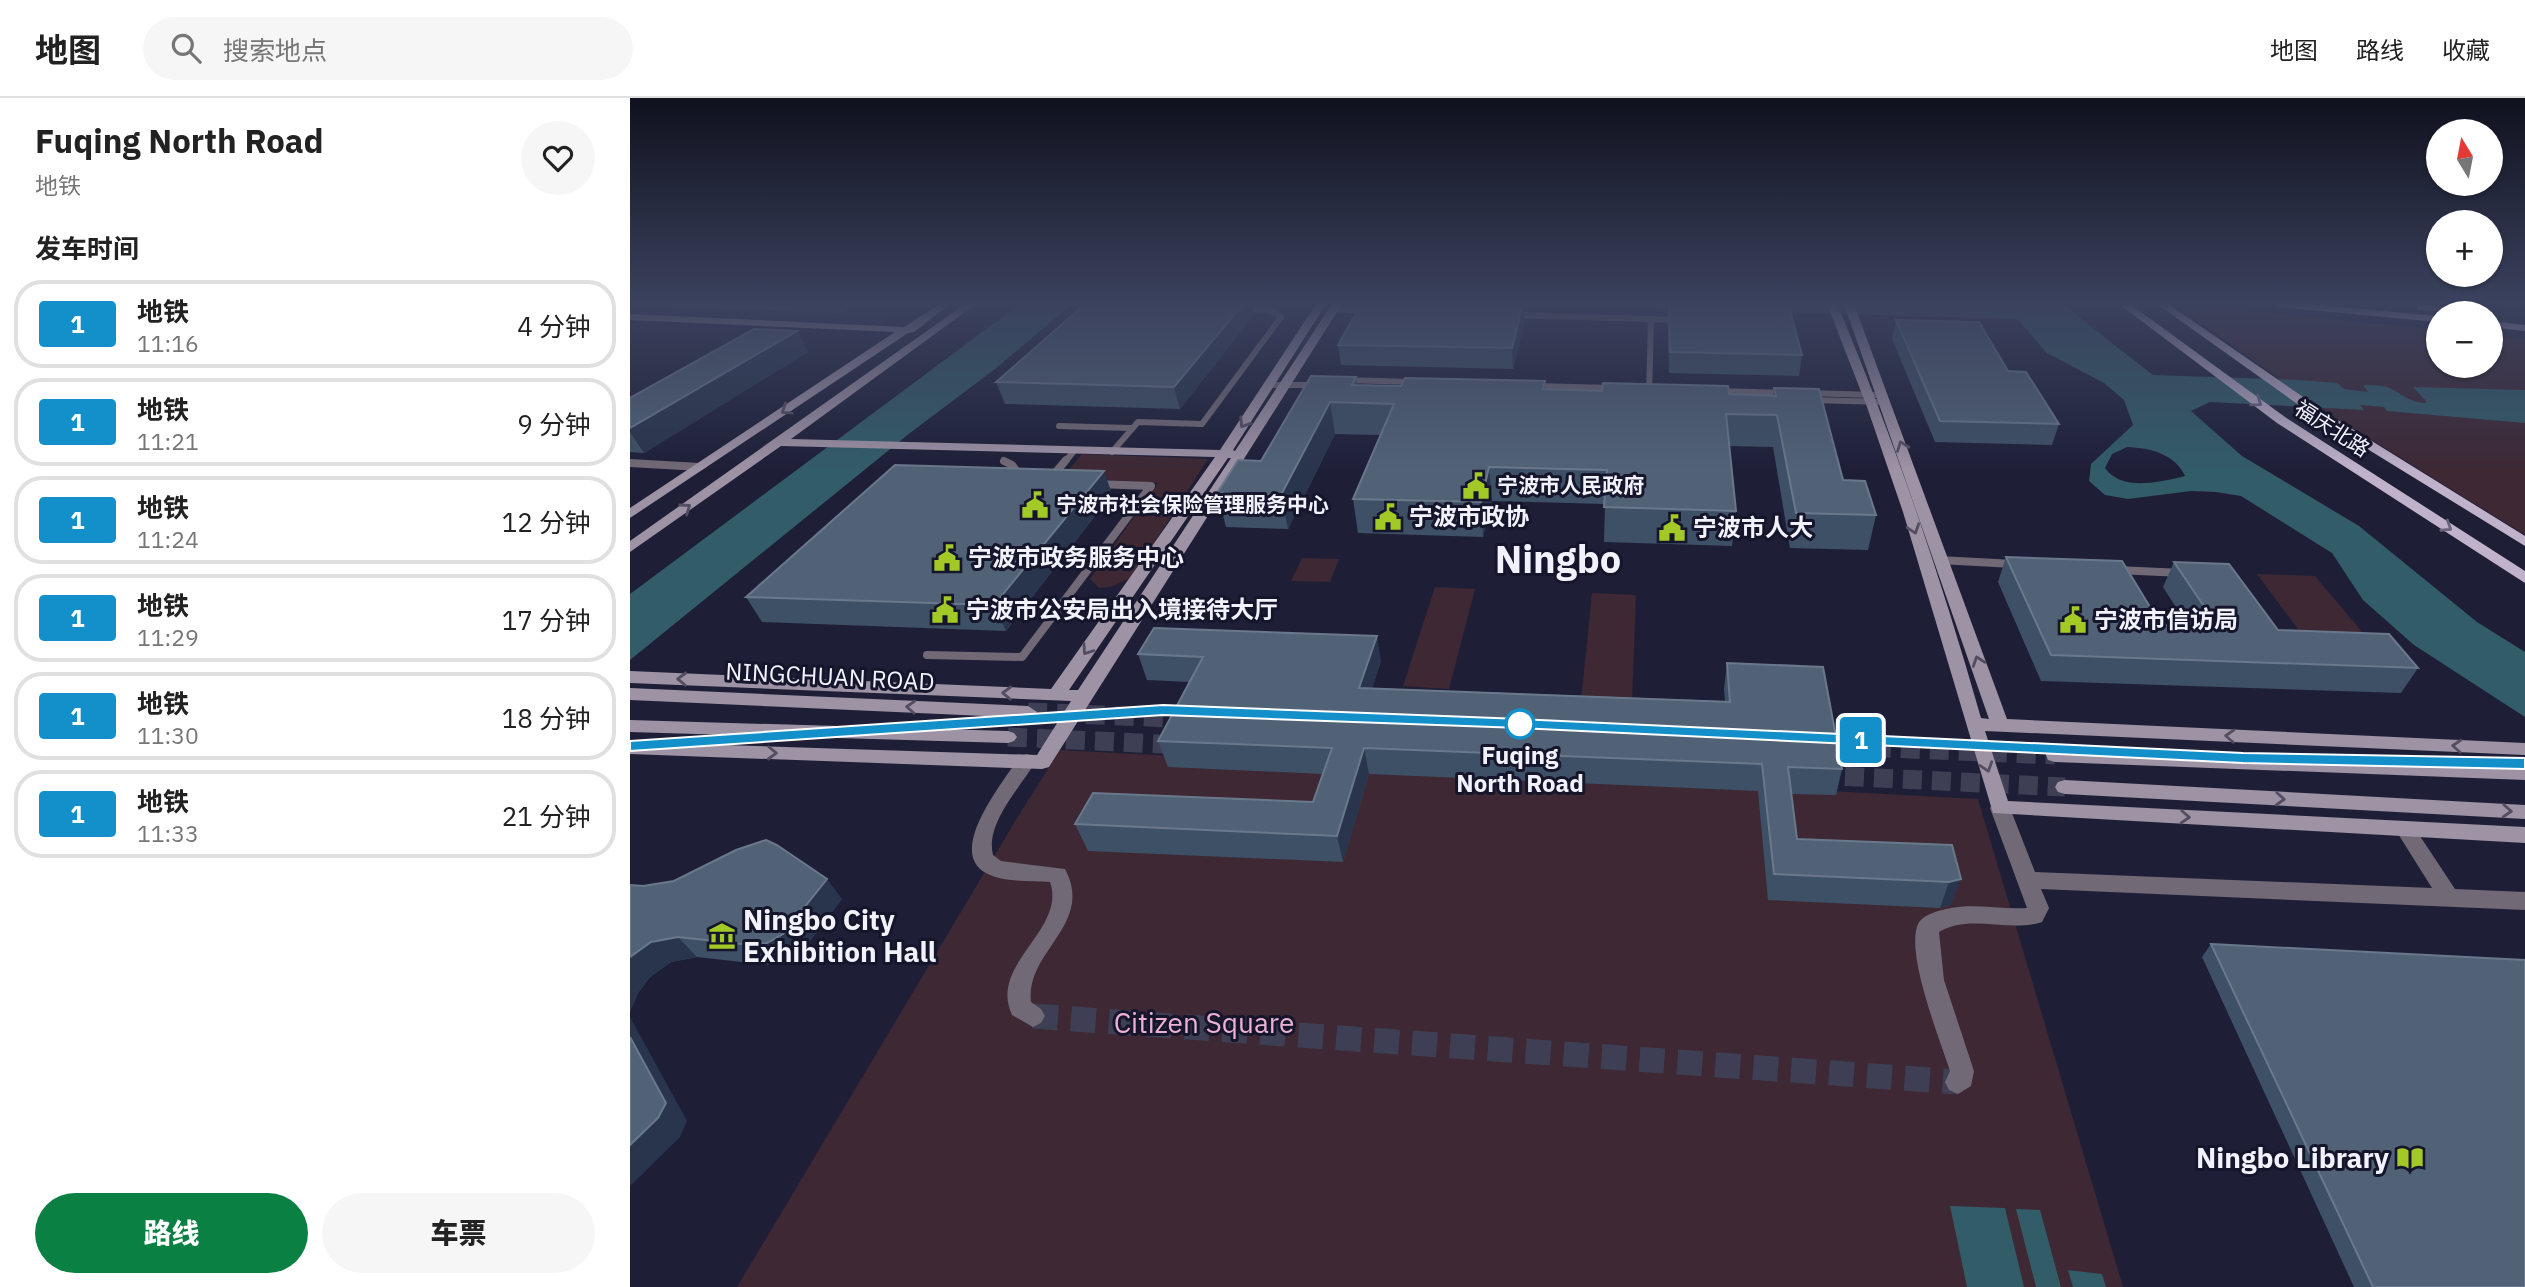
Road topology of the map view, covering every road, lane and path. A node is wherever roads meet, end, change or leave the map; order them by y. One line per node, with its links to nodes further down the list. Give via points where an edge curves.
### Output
1 (861, 359): 35 (street, one-way to 35)
2 (894, 359): 29 (street)
3 (1250, 359): 28 (lane, via 1202,424 1138,422)
4 (1294, 359): 10 (street)
5 (1650, 359): 19 (lane)
6 (1859, 359): 24 (street)
7 (1866, 359): 24 (street)
8 (2199, 359): 49 (main road, 福庆北路, one-way to 49, via 2281,420)
9 (2241, 359): 42 (main road, 福庆北路, via 2321,415)
10 (1279, 382): 11 (lane); 12 (lane); 32 (street)
11 (1427, 383)
12 (1325, 386)
13 (1338, 386): 14 (lane)
14 (1419, 388)
15 (1526, 389): 17 (lane)
16 (1705, 391): 21 (lane)
17 (1622, 392)
18 (1635, 392): 19 (lane)
19 (1649, 393): 20 (lane)
20 (1663, 393)
21 (1788, 393)
22 (1801, 393): 24 (lane)
23 (1715, 398): 25 (lane)
24 (1878, 399): 26 (lane); 44 (street, one-way to 44); 45 (street, one-way to 24)
25 (1794, 400)
26 (1808, 400)
27 (1059, 426): 28 (lane)
28 (1131, 428): 30 (lane)
29 (783, 439): 30 (street); 31 (street); 43 (street, one-way to 29)
30 (1114, 449): 31 (street); 32 (street)
31 (1074, 451): 38 (lane)
32 (1233, 451): 53 (street, one-way to 53); 54 (street)
33 (1004, 461): 36 (lane, via 1026,482)
34 (630, 463): 35 (street)
35 (700, 467): 41 (street)
36 (1013, 481)
37 (1037, 482): 38 (lane)
38 (1048, 482): 39 (lane)
39 (1060, 483)
40 (1086, 484): 50 (lane, via 1151,486 1023,657)
41 (630, 514)
42 (2525, 542)
43 (630, 548)
44 (1924, 559): 45 (lane); 56 (street)
45 (1943, 560): 46 (lane); 58 (street, one-way to 45)
46 (2024, 565)
47 (2104, 569): 48 (lane)
48 (2198, 575)
49 (2525, 578)
50 (928, 655)
51 (630, 677): 53 (street, one-way to 51)
52 (630, 694): 55 (street, NINGCHUAN ROAD, one-way to 52)
53 (1056, 695): 54 (street)
54 (1083, 696): 63 (street, via 1042,762)
55 (1028, 712)
56 (1974, 724): 58 (street); 66 (street, one-way to 66)
57 (630, 726): 59 (street)
58 (2000, 726): 61 (street, one-way to 58)
59 (1008, 737)
60 (630, 748): 63 (street, one-way to 63)
61 (2525, 749)
62 (2055, 755): 64 (street)
63 (1027, 761): 73 (street, via 989,821 979,852 993,867 1058,875 1065,886 1060,911 1018,990 1020,1008)
64 (2525, 773)
65 (2065, 787): 67 (street, one-way to 67)
66 (2000, 808): 68 (street, one-way to 68); 70 (street)
67 (2525, 813)
68 (2405, 829): 69 (street); 71 (street)
69 (2525, 835)
70 (2027, 880): 71 (street); 74 (street, via 2038,908 2034,916 1958,915 1938,918 1928,927 1926,941 1936,985 1962,1071)
71 (2449, 898): 72 (street)
72 (2525, 901)
73 (1033, 1016)
74 (1958, 1082)

